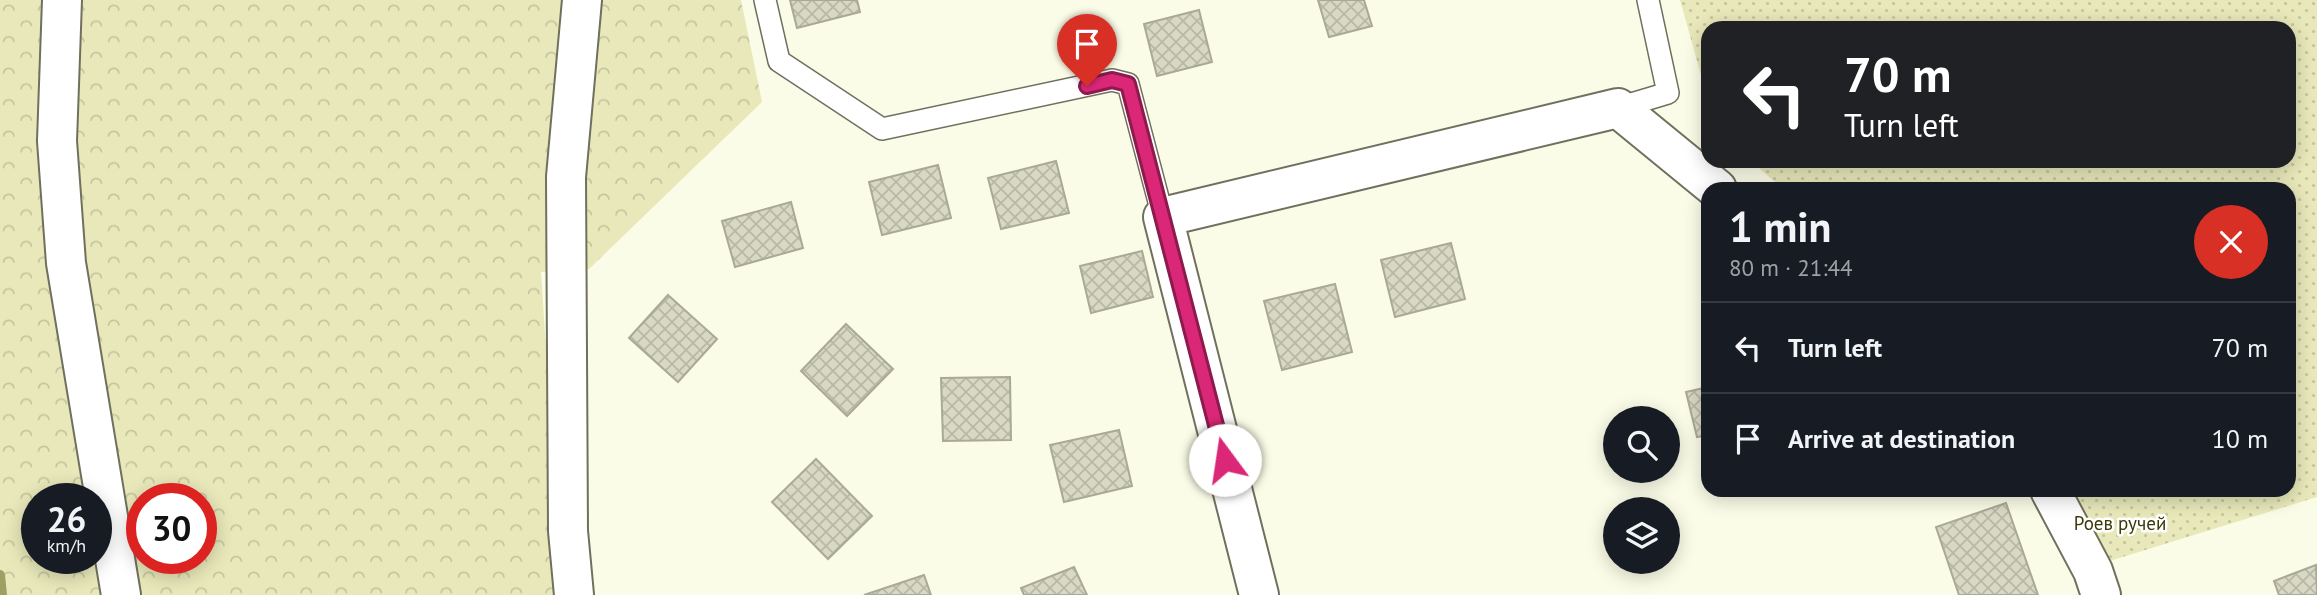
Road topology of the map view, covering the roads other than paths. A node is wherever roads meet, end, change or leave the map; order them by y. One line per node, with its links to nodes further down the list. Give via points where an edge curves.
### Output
1 (62, 0): 9 (street, via 57,141 66,263)
2 (582, 0): 10 (street, via 566,177 568,531)
3 (765, 0): 7 (lane, via 779,61 882,130 1112,80 1128,84)
4 (1648, 0): 5 (lane, via 1668,93)
5 (1618, 108): 6 (street); 7 (street)
6 (1708, 182)
7 (1163, 217): 11 (street)
8 (2054, 497): 12 (street, via 2094,571)
9 (121, 595)
10 (574, 595)
11 (1259, 595)
12 (2101, 595)

